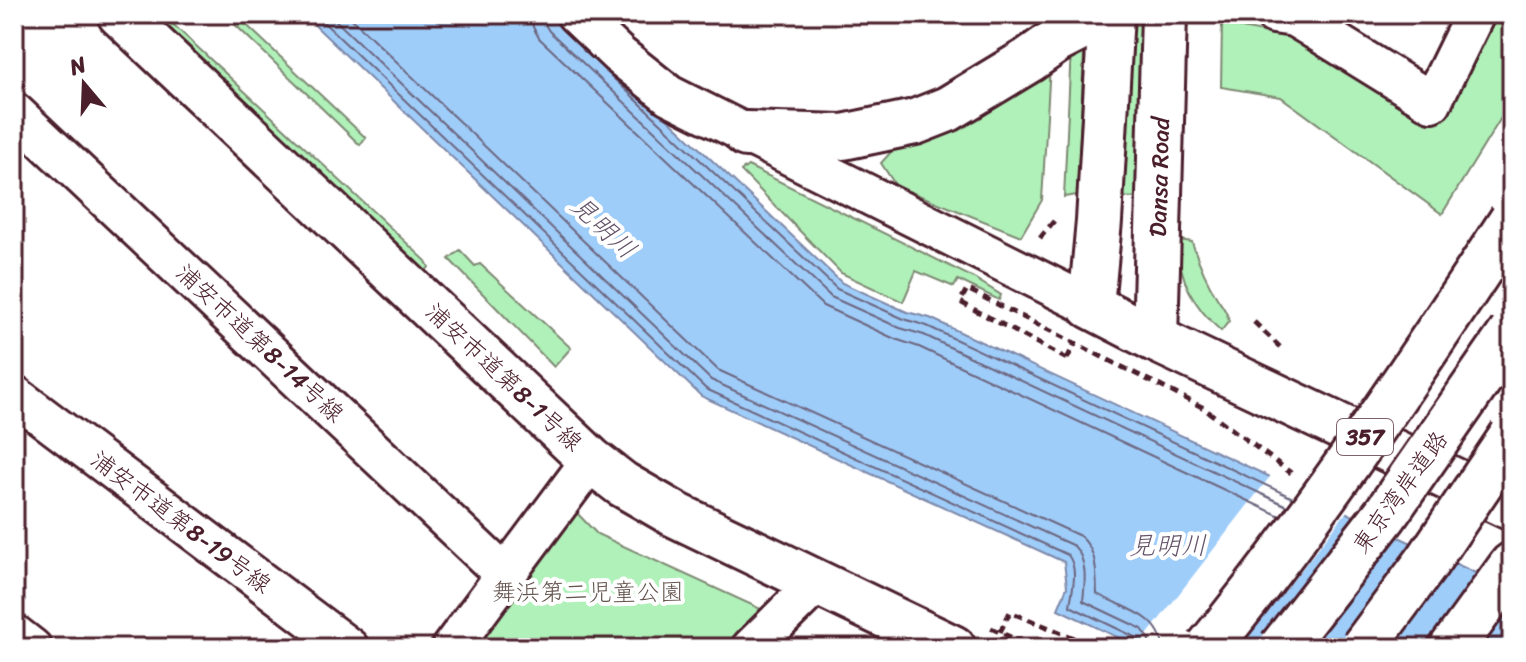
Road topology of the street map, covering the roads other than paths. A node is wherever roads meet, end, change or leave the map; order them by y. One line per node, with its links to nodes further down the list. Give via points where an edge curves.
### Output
1 (120, 14): 16 (main road, 浦安市道第8-1号線)
2 (576, 14): 9 (street, via 669,95)
3 (1164, 14): 13 (main road, Dansa Road)
4 (1274, 14): 7 (street)
5 (1475, 14): 7 (street, via 1432,102)
6 (1110, 19): 9 (main road, via 1056,41 948,109 915,122 843,137); 11 (main road, via 1099,221)
7 (1314, 22)
8 (14, 112): 19 (street, 浦安市道第8-14号線)
9 (746, 134): 11 (street)
10 (1512, 220): 27 (main road, 357, bridge, via 1378,419)
11 (1083, 323): 13 (main road)
12 (1512, 332): 28 (main road, 東京湾岸道路 / 357, bridge, via 1385,515)
13 (1155, 339): 17 (main road)
14 (14, 395): 24 (street, 浦安市道第8-19号線)
15 (1512, 436): 29 (main road, bridge)
16 (591, 460): 19 (street); 20 (main road, 浦安市道第8-1号線, via 674,514)
17 (1512, 508)
18 (1512, 565): 30 (main road)
19 (505, 575): 25 (street)
20 (817, 583): 22 (main road, 浦安市道第8-1号線); 26 (street)
21 (14, 634): 23 (street)
22 (969, 637)
23 (32, 648)
24 (349, 648)
25 (451, 648)
26 (751, 648)
27 (1208, 648)
28 (1281, 648)
29 (1363, 648)
30 (1452, 648)

